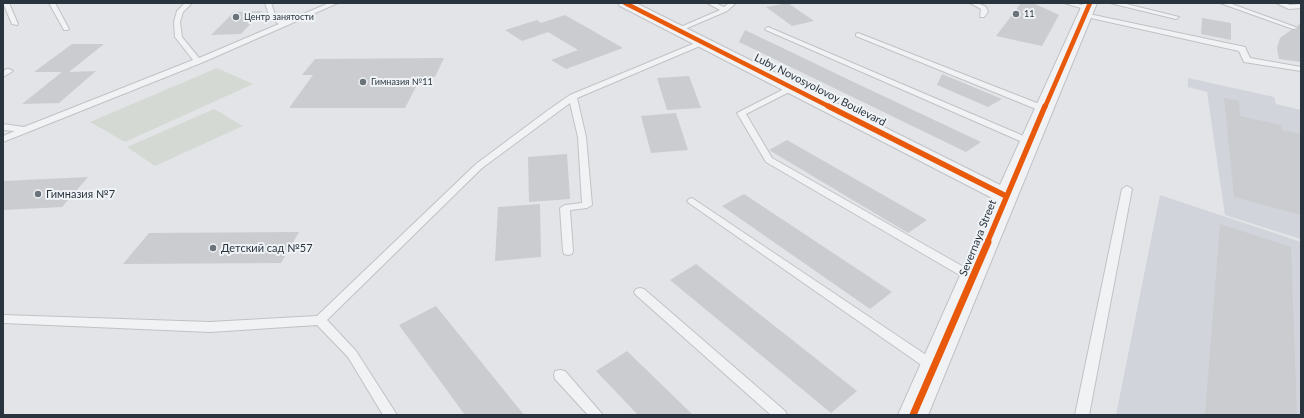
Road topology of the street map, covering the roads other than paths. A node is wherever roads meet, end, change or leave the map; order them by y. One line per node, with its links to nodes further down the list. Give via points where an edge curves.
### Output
1 (6, 3): 19 (lane)
2 (52, 3): 22 (lane)
3 (189, 3): 27 (lane, via 180,11 177,22 179,37)
4 (268, 3): 20 (lane, via 274,18)
5 (335, 3): 20 (lane)
6 (625, 3): 24 (street, Luby Novosyolovoy Boulevard)
7 (710, 3): 16 (lane)
8 (733, 3): 16 (lane)
9 (973, 3): 17 (lane, via 984,8)
10 (1067, 3): 15 (lane)
11 (1112, 3): 18 (lane)
12 (1223, 3): 21 (lane)
13 (1279, 3): 14 (lane)
14 (1301, 6)
15 (1087, 9): 28 (lane, via 1242,49 1247,60); 31 (street, Severnaya Street)
16 (725, 10): 24 (lane)
17 (982, 16)
18 (1176, 17)
19 (15, 24)
20 (284, 24): 27 (lane)
21 (1295, 28)
22 (66, 29)
23 (768, 29): 35 (lane)
24 (678, 30): 26 (street, Luby Novosyolovoy Boulevard)
25 (858, 35): 31 (lane)
26 (704, 43): 29 (street, Luby Novosyolovoy Boulevard); 30 (lane)
27 (198, 61): 33 (lane)
28 (1301, 69)
29 (793, 88): 37 (street, Luby Novosyolovoy Boulevard); 40 (lane, via 741,113 769,160)
30 (573, 97): 39 (lane, via 582,137 587,205 564,208); 43 (lane, via 479,166)
31 (1044, 109): 35 (street, Severnaya Street)
32 (3, 127): 33 (lane)
33 (24, 130): 34 (lane)
34 (3, 139)
35 (1030, 142): 37 (street, Severnaya Street)
36 (1127, 189): 50 (lane)
37 (1006, 196): 40 (street, Severnaya Street)
38 (692, 201): 44 (lane)
39 (568, 251)
40 (972, 277): 44 (street, Severnaya Street)
41 (640, 292): 48 (lane)
42 (3, 319): 43 (lane, via 210,327)
43 (320, 320): 46 (lane, via 352,354)
44 (934, 367): 49 (street, Severnaya Street)
45 (560, 375): 47 (lane)
46 (390, 415)
47 (596, 415)
48 (780, 415)
49 (913, 415)
50 (1082, 415)

